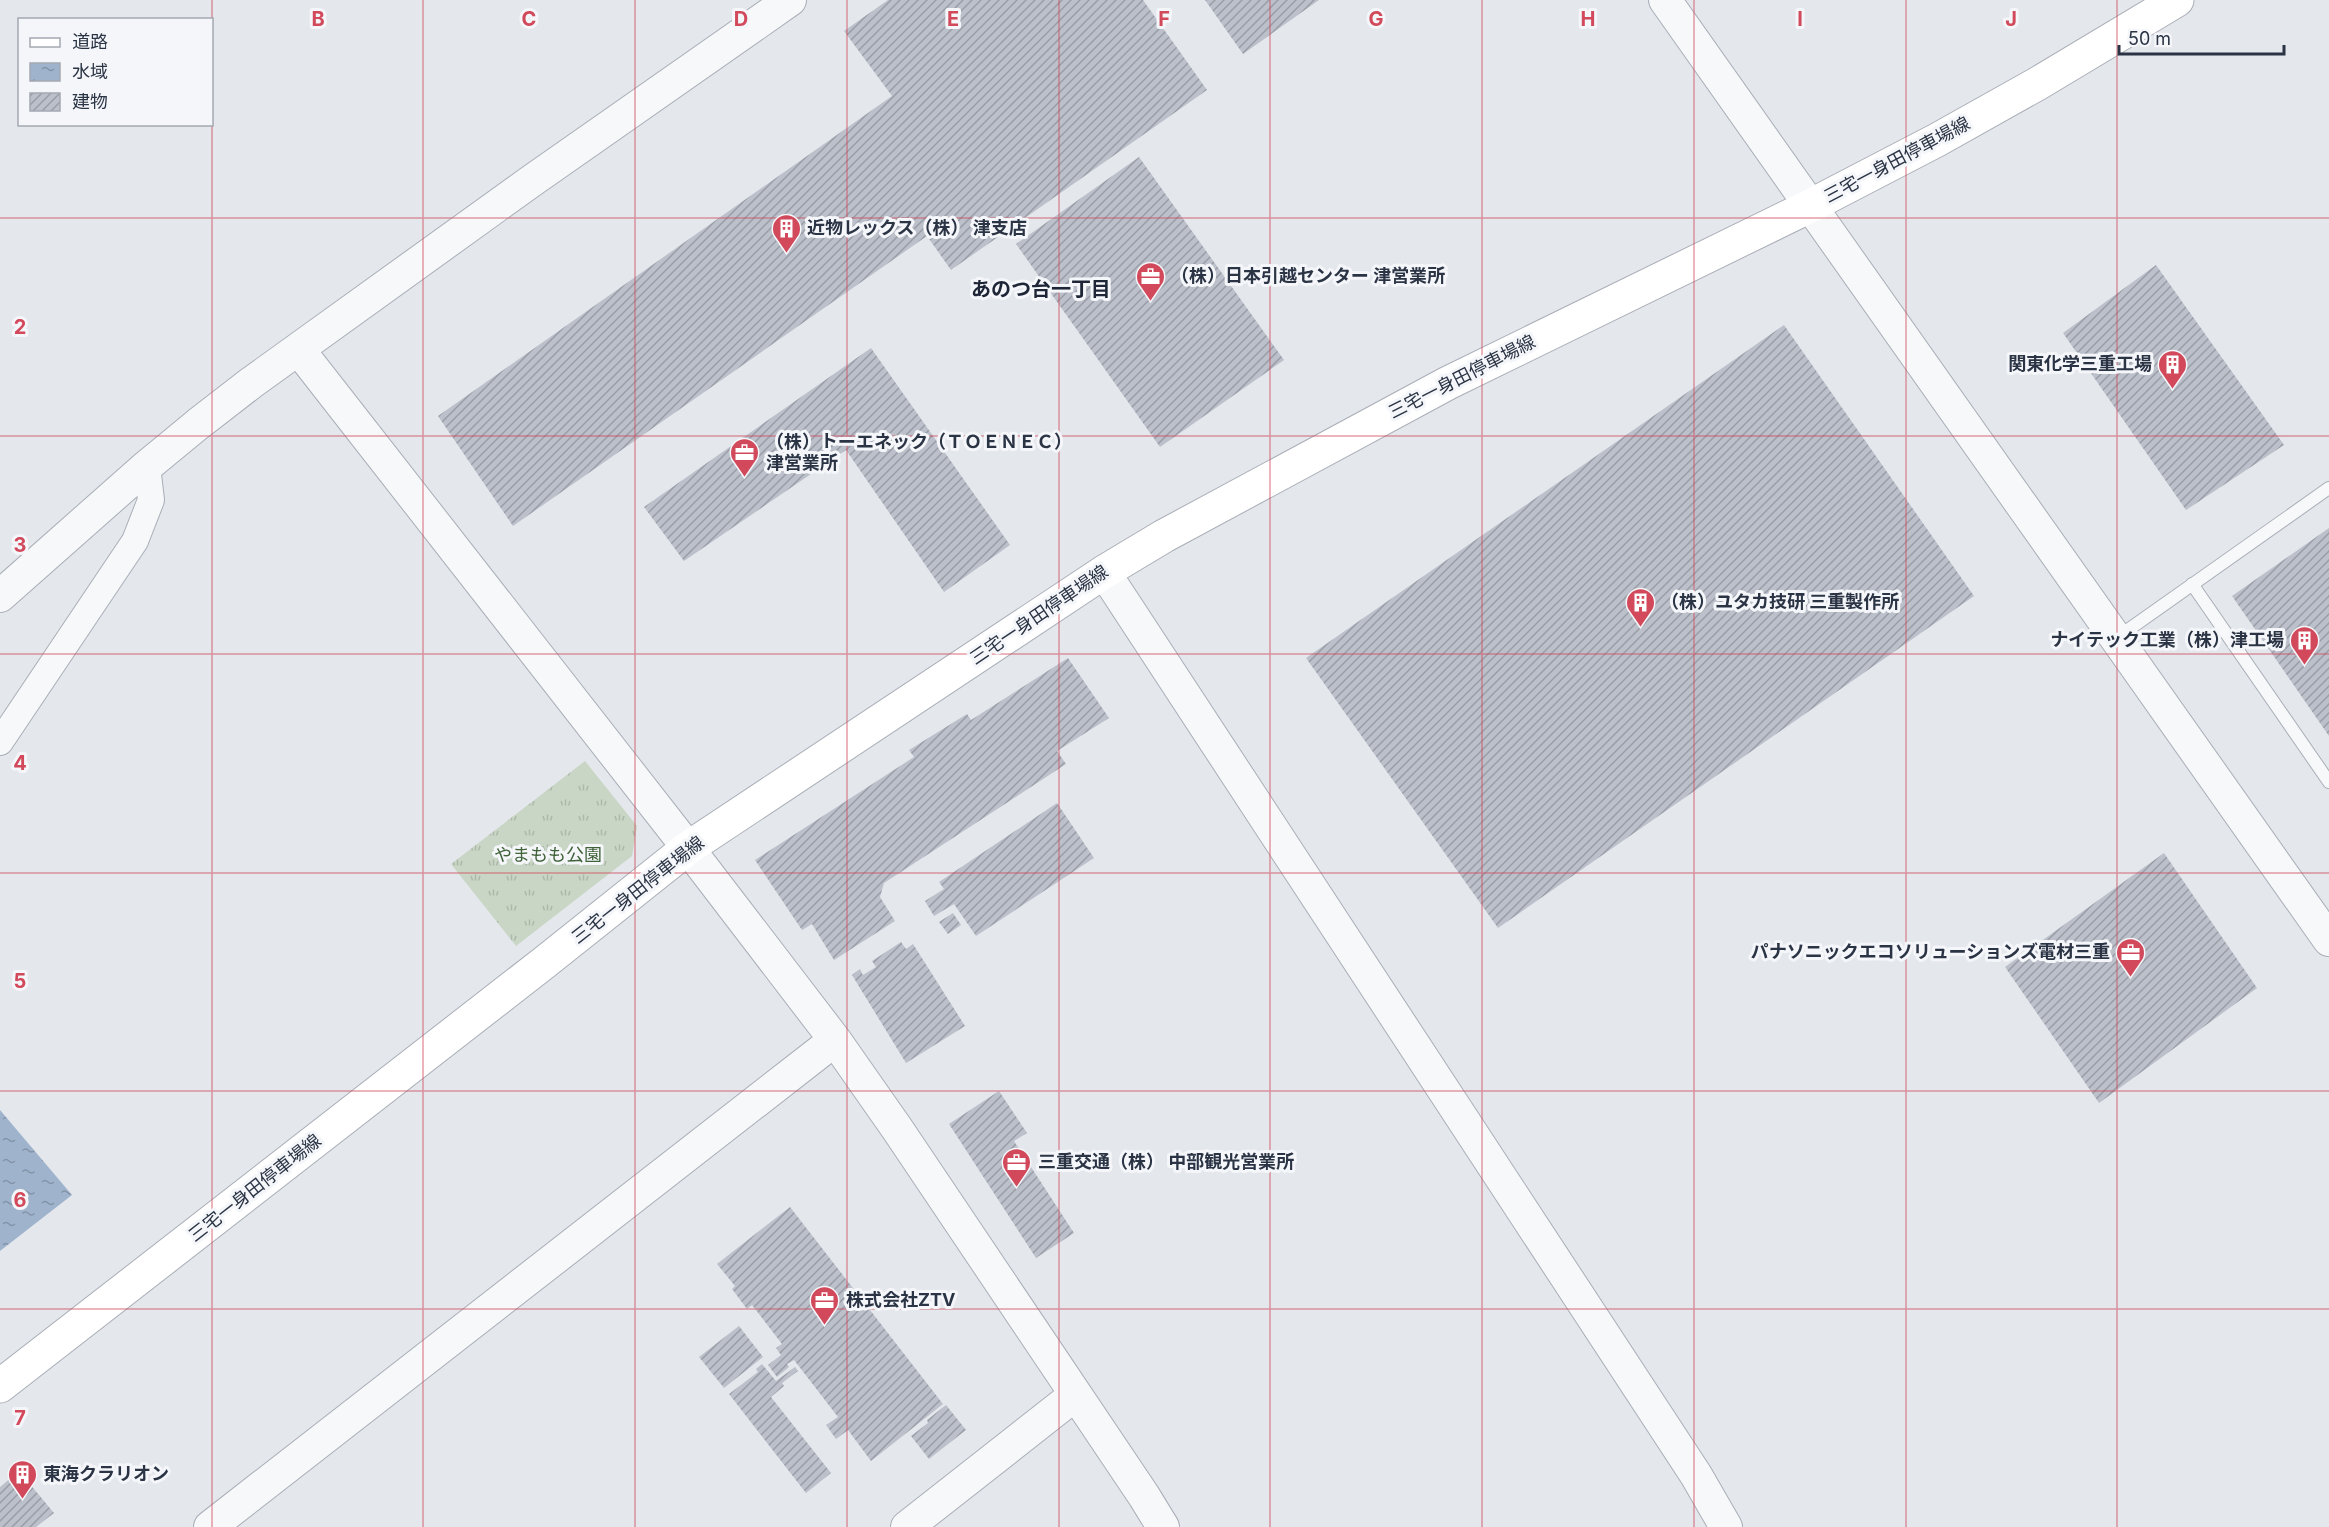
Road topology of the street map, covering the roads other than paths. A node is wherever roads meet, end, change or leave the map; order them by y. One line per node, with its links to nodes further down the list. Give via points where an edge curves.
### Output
1 (790, 0): 5 (street)
2 (1665, 0): 4 (street)
3 (2176, 0): 4 (main road, 三宅一身田停車場線, via 2027,90)
4 (1810, 206): 8 (main road, 三宅一身田停車場線, via 1448,383); 11 (street)
5 (299, 350): 6 (street, via 215,410); 14 (street)
6 (147, 466): 10 (street); 12 (street, via 151,500 135,541)
7 (2329, 488): 9 (lane)
8 (1104, 572): 14 (main road, 三宅一身田停車場線); 22 (street, via 1690,1465)
9 (2192, 584): 11 (lane); 13 (lane)
10 (0, 596)
11 (2116, 638): 15 (street)
12 (0, 742)
13 (2329, 782)
14 (688, 848): 16 (street); 17 (main road, 三宅一身田停車場線)
15 (2322, 924)
16 (835, 1040): 18 (street); 19 (street)
17 (0, 1386)
18 (1075, 1395): 20 (street); 21 (street)
19 (210, 1527)
20 (907, 1527)
21 (1163, 1527)
22 (1726, 1527)

